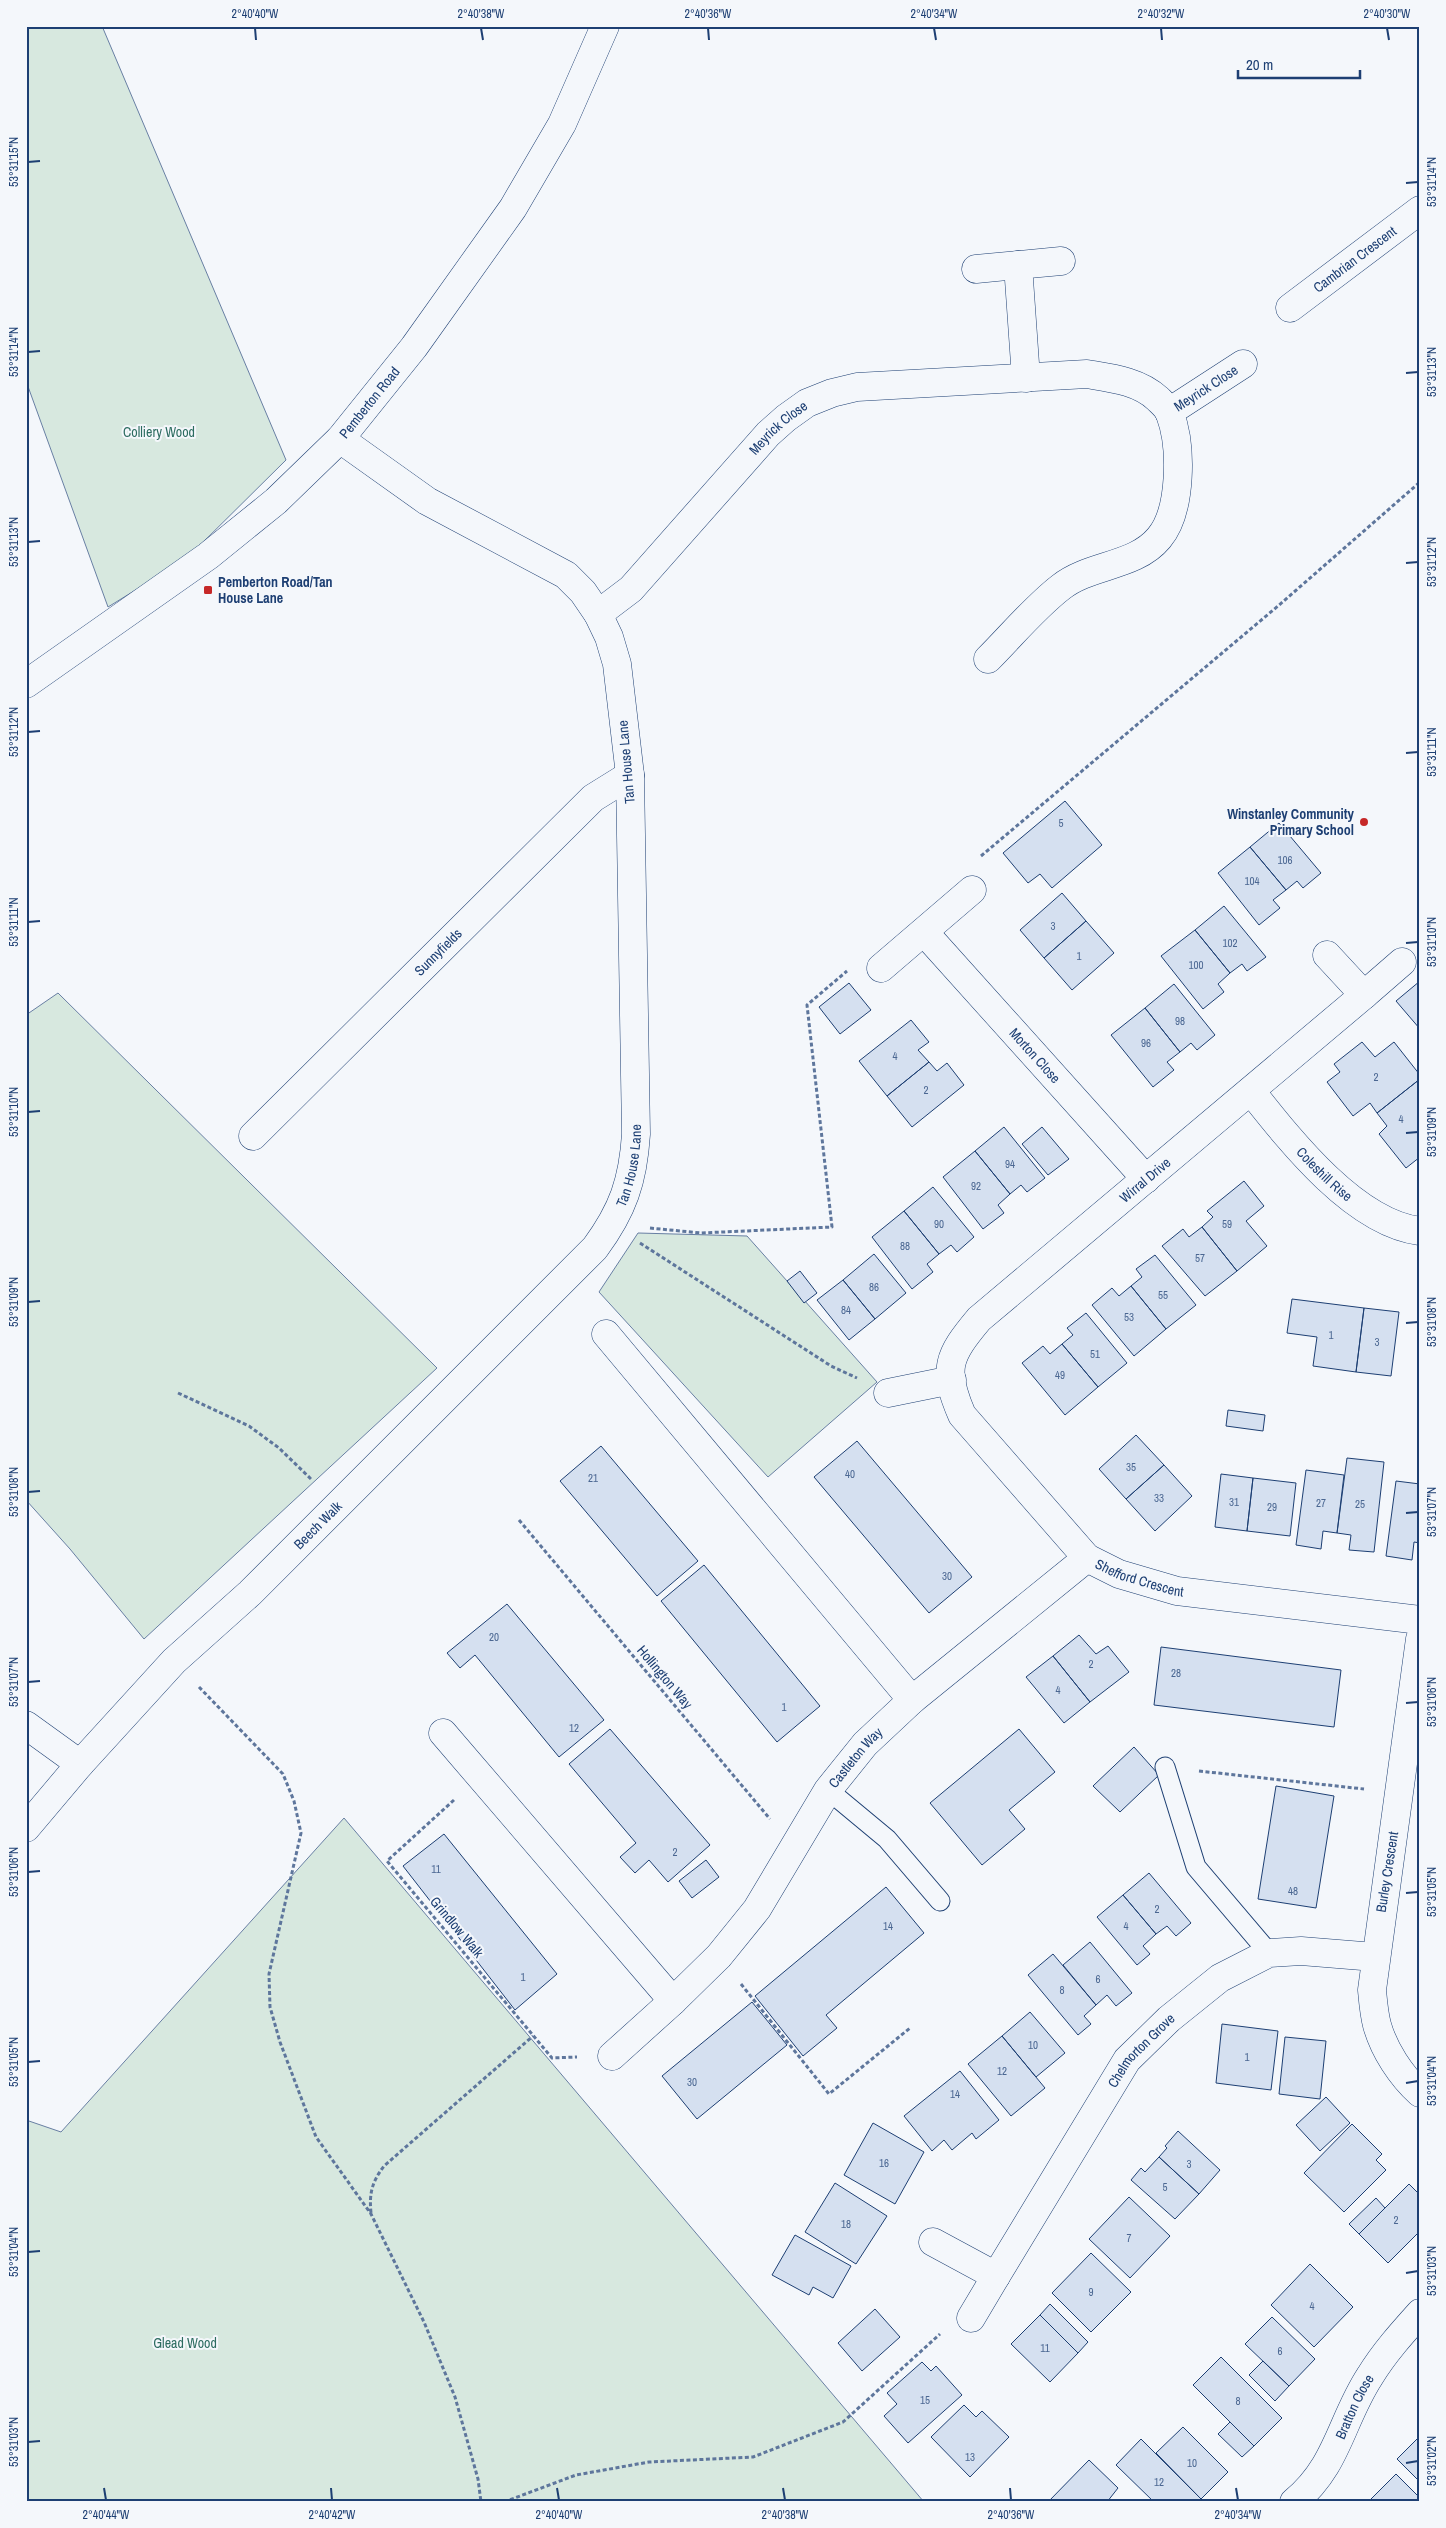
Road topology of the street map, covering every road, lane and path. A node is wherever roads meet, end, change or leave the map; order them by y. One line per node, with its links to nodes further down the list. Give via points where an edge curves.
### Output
1 (605, 26): 10 (street, Pemberton Road, via 562,124 513,208 414,347)
2 (1420, 210): 6 (street, Cambrian Crescent)
3 (1061, 262): 4 (street)
4 (1018, 265): 5 (street); 8 (street)
5 (976, 268)
6 (1290, 308)
7 (1242, 364): 9 (street, Meyrick Close)
8 (1026, 378): 9 (street, Meyrick Close, via 1087,374 1121,380 1156,398); 11 (street, Meyrick Close, via 857,387 807,403 768,434 631,589)
9 (1169, 412): 12 (street, Meyrick Close, via 1177,442 1178,469 1170,520 1159,539 1142,552 1062,586)
10 (340, 439): 11 (street, Tan House Lane, via 428,501 566,575); 13 (street, Pemberton Road, via 276,501 208,556)
11 (598, 614): 14 (street, Tan House Lane, via 617,664)
12 (988, 659)
13 (26, 684)
14 (630, 776): 22 (street, Sunnyfields, via 593,798); 24 (street, Tan House Lane, via 636,1134 634,1166 626,1195)
15 (972, 890): 16 (street)
16 (924, 932): 19 (street); 23 (street, Morton Close)
17 (1327, 955): 20 (street)
18 (1402, 962): 20 (street, Wirral Drive)
19 (881, 968)
20 (1364, 995): 21 (street, Wirral Drive)
21 (1251, 1091): 23 (street, Wirral Drive); 25 (street, Coleshill Rise, via 1292,1143 1321,1172 1363,1206 1386,1219)
22 (254, 1136)
23 (1146, 1179): 27 (street, Wirral Drive, via 979,1319 960,1342 950,1361)
24 (612, 1224): 29 (path, via 831,1366); 35 (street, Beech Walk, via 595,1248 250,1593)
25 (1420, 1231)
26 (606, 1334): 36 (street)
27 (952, 1380): 29 (street); 32 (street, Shefford Crescent, via 954,1397 962,1415)
28 (178, 1393): 30 (path, via 249,1426 279,1448)
29 (888, 1393)
30 (315, 1482)
31 (519, 1520): 45 (path, Hollington Way)
32 (1087, 1558): 33 (street, Shefford Crescent, via 1119,1574 1177,1591); 36 (street, Castleton Way)
33 (1420, 1620)
34 (1420, 1639): 43 (street, Burley Crescent)
35 (174, 1661): 39 (street, Beech Walk); 55 (path, via 283,1774 294,1801 301,1833 269,1974 270,2007 316,2137)
36 (912, 1700): 42 (street, Castleton Way, via 865,1744)
37 (26, 1725): 39 (street)
38 (443, 1733): 41 (street)
39 (80, 1764): 44 (street, Beech Walk)
40 (1165, 1767): 43 (path); 47 (lane, via 1196,1867)
41 (480, 1776): 50 (street); 52 (path, Grindlow Walk, via 386,1861)
42 (828, 1790): 45 (street, Castleton Way); 46 (lane, via 887,1840)
43 (1399, 1793): 49 (street, Burley Crescent)
44 (26, 1828)
45 (795, 1848): 48 (street, Castleton Way, via 757,1909)
46 (940, 1901)
47 (1269, 1953): 49 (street, Chelmorton Grove); 57 (street, Chelmorton Grove, via 1220,1978 1169,2019 1127,2060)
48 (719, 1956): 50 (street, Castleton Way); 51 (path, via 829,2094)
49 (1374, 1957): 54 (street, Burley Crescent, via 1372,1990 1377,2025 1406,2080)
50 (673, 2001): 53 (street, Castleton Way)
51 (910, 2028)
52 (533, 2036): 53 (path, Grindlow Walk, via 552,2058); 55 (path, via 384,2166 373,2181 369,2197)
53 (612, 2056)
54 (1420, 2093)
55 (371, 2214): 60 (path, via 424,2322 455,2397 478,2479)
56 (933, 2242): 57 (street)
57 (996, 2276): 59 (street, Chelmorton Grove)
58 (1420, 2313): 62 (street, Bratton Close, via 1369,2376 1327,2467)
59 (971, 2318): 61 (path, via 944,2330 843,2422 753,2457 649,2462 576,2476)
60 (481, 2502)
61 (504, 2502)
62 (1294, 2502)

